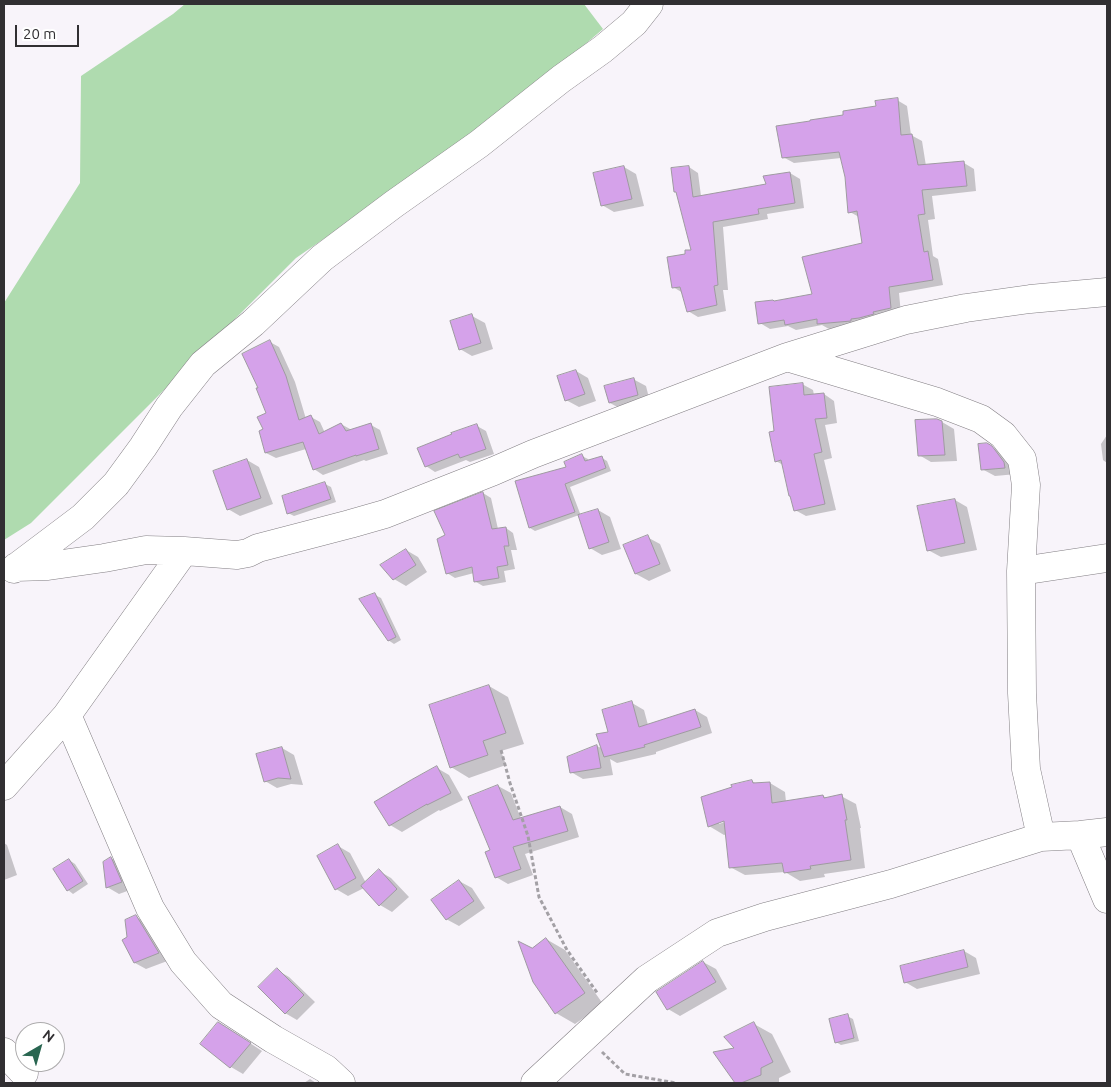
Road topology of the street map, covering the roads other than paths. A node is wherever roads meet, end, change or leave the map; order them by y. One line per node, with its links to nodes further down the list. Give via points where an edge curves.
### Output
1 (649, 4): 6 (street, via 634,23 603,49 322,258 253,323 203,364 116,484 83,517)
2 (1107, 292): 3 (street, via 1021,300 906,320)
3 (787, 356): 4 (street, via 384,514 248,553); 7 (street, via 954,409 981,419 1003,435 1022,459 1026,485)
4 (184, 551): 6 (street, via 146,550); 8 (street)
5 (1107, 558): 7 (street)
6 (10, 570)
7 (1021, 571): 12 (street, via 1026,769)
8 (67, 715): 9 (street); 16 (street, via 150,908 183,962 221,1005 326,1069)
9 (4, 786)
10 (1107, 832): 11 (street)
11 (1080, 835): 12 (street); 13 (street)
12 (1041, 836): 17 (street, via 891,884 716,933 647,979)
13 (1107, 899)
14 (4, 1052): 15 (street)
15 (24, 1073)
16 (341, 1083)
17 (536, 1083)

